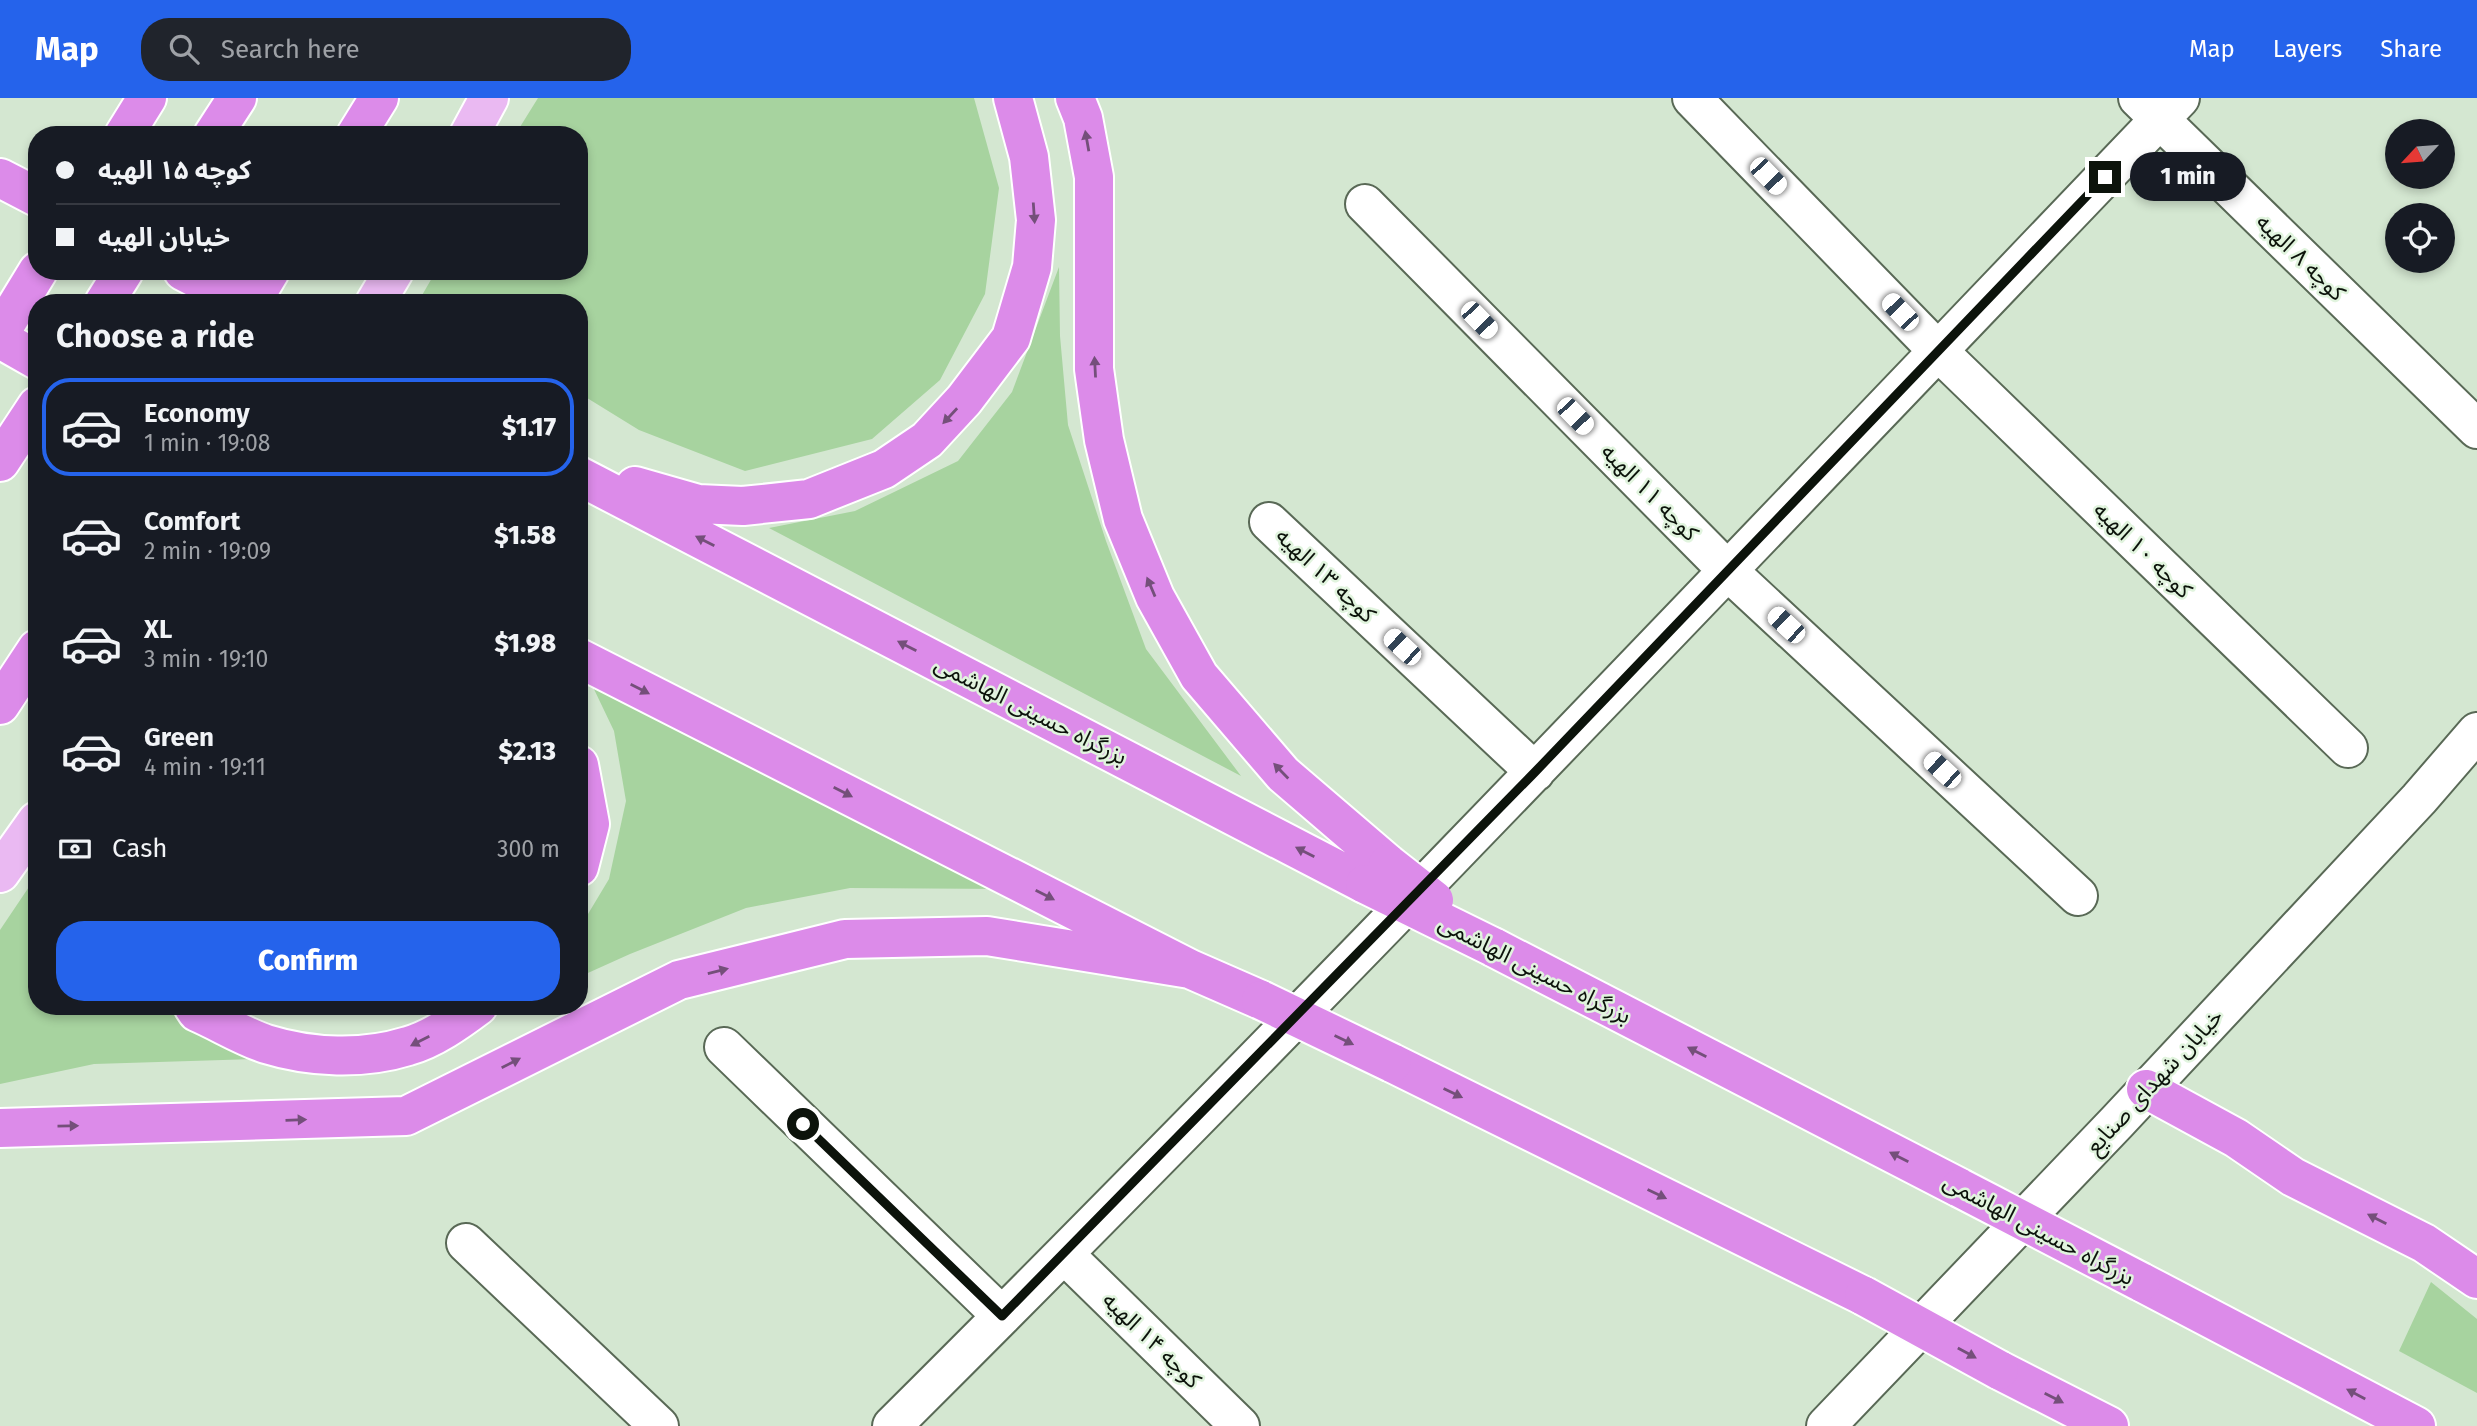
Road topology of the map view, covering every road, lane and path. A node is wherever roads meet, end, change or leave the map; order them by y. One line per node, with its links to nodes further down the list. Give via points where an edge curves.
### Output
1 (147, 98): 9 (highway)
2 (237, 98): 10 (highway)
3 (379, 98): 11 (highway)
4 (489, 98): 12 (main road)
5 (1013, 98): 26 (highway, one-way to 26, via 1029,157 1036,220 1031,267 1010,338 927,440 884,468 810,499 743,506 698,504)
6 (1075, 98): 40 (highway, one-way to 6, via 1283,775 1199,676 1155,597 1123,519 1104,440 1094,369 1094,177)
7 (1692, 98): 21 (street, کوچه ۱۰ الهیه)
8 (2159, 105): 21 (street); 24 (street, کوچه ۸ الهیه)
9 (130, 126)
10 (219, 126)
11 (362, 126)
12 (474, 126)
13 (0, 178): 14 (highway)
14 (28, 192)
15 (1365, 204): 29 (street, کوچه ۱۱ الهیه)
16 (32, 280): 19 (highway)
17 (200, 280): 18 (highway)
18 (228, 294)
19 (0, 333)
20 (0, 339): 22 (highway)
21 (1938, 351): 29 (street); 34 (street, کوچه ۱۰ الهیه)
22 (28, 355)
23 (28, 420): 25 (highway)
24 (2477, 429)
25 (0, 462)
26 (588, 471)
27 (588, 480): 40 (highway, بزرگراه حسینی الهاشمی, one-way to 27)
28 (1269, 522): 35 (street, کوچه ۱۳ الهیه)
29 (1728, 571): 35 (street); 41 (street, کوچه ۱۱ الهیه)
30 (28, 663): 32 (highway)
31 (588, 663): 42 (highway, one-way to 42)
32 (0, 705)
33 (2477, 732): 46 (street, خیابان شهدای صنایع)
34 (2348, 748)
35 (1535, 772): 50 (street)
36 (588, 813): 37 (highway)
37 (588, 832)
38 (28, 834): 39 (main road)
39 (0, 873)
40 (1377, 874): 59 (highway, بزرگراه حسینی الهاشمی, one-way to 40, bridge, via 1493,947)
41 (2078, 896)
42 (1190, 969): 47 (highway, one-way to 42, via 406,1116 679,981 845,939 987,936); 58 (highway, one-way to 58, bridge, via 1392,1063 1864,1296)
43 (203, 1015): 44 (highway, one-way to 43, via 410,1046 366,1055 329,1056 265,1044)
44 (466, 1015)
45 (724, 1047): 53 (street)
46 (2146, 1089): 49 (highway, one-way to 46, via 2293,1177 2236,1138); 57 (street, خیابان شهدای صنایع)
47 (0, 1128)
48 (466, 1243): 54 (street)
49 (2424, 1243): 51 (street); 52 (highway)
50 (1065, 1254): 53 (street); 56 (street, کوچه ۱۴ الهیه)
51 (2477, 1256)
52 (2477, 1279)
53 (1002, 1316): 55 (street)
54 (659, 1426)
55 (892, 1426)
56 (1240, 1426)
57 (1826, 1426)
58 (2109, 1426)
59 (2416, 1426)

